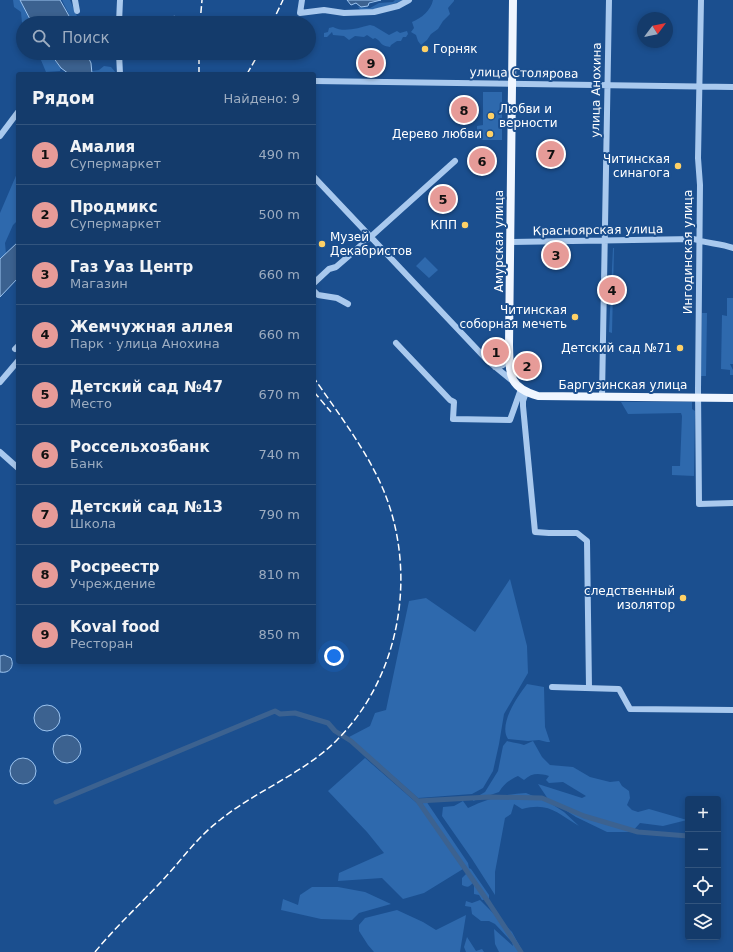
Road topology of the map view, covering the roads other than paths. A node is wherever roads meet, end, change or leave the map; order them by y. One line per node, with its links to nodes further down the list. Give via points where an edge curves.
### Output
1 (75, 0): 8 (street)
2 (120, 0): 9 (street)
3 (302, 0): 4 (street, via 300,12 324,10 344,13 374,12 398,6)
4 (409, 0)
5 (513, 0): 13 (main road, Амурская улица)
6 (609, 0): 14 (street, улица Анохина)
7 (701, 0): 15 (street, Ингодинская улица)
8 (77, 11)
9 (119, 16)
10 (119, 60): 11 (street)
11 (120, 72)
12 (316, 81): 13 (street, улица Столярова)
13 (512, 84): 14 (street, улица Столярова); 24 (main road, Амурская улица)
14 (608, 85): 15 (street, улица Столярова); 22 (street, улица Анохина)
15 (700, 87): 16 (street, улица Столярова); 23 (street, Ингодинская улица)
16 (733, 87)
17 (16, 115): 18 (street)
18 (0, 136)
19 (455, 161): 21 (street)
20 (316, 179): 21 (street)
21 (371, 237): 26 (street); 32 (street)
22 (604, 240): 23 (street, Красноярская улица); 24 (street, Красноярская улица); 35 (street, улица Анохина)
23 (699, 241): 25 (street, Красноярская улица); 36 (street, Ингодинская улица)
24 (511, 242): 30 (main road, Амурская улица)
25 (733, 248)
26 (316, 281)
27 (316, 293): 28 (street, via 337,298)
28 (348, 304)
29 (396, 343): 34 (street, via 454,402 453,419 510,420)
30 (509, 359): 32 (street, via 503,365); 34 (main road, Амурская улица, via 510,371)
31 (16, 363): 33 (street)
32 (495, 367): 34 (street)
33 (0, 382)
34 (521, 389): 35 (main road, Баргузинская улица, via 538,396); 42 (street, Амурская улица, via 535,532 578,533 587,541)
35 (602, 396): 36 (main road, Баргузинская улица)
36 (698, 397): 37 (main road, Баргузинская улица); 40 (street, Ингодинская улица, via 699,504)
37 (733, 398)
38 (0, 452): 39 (street)
39 (16, 466)
40 (733, 503)
41 (552, 687): 42 (street)
42 (589, 688): 43 (street, via 619,689 630,708)
43 (733, 710)

